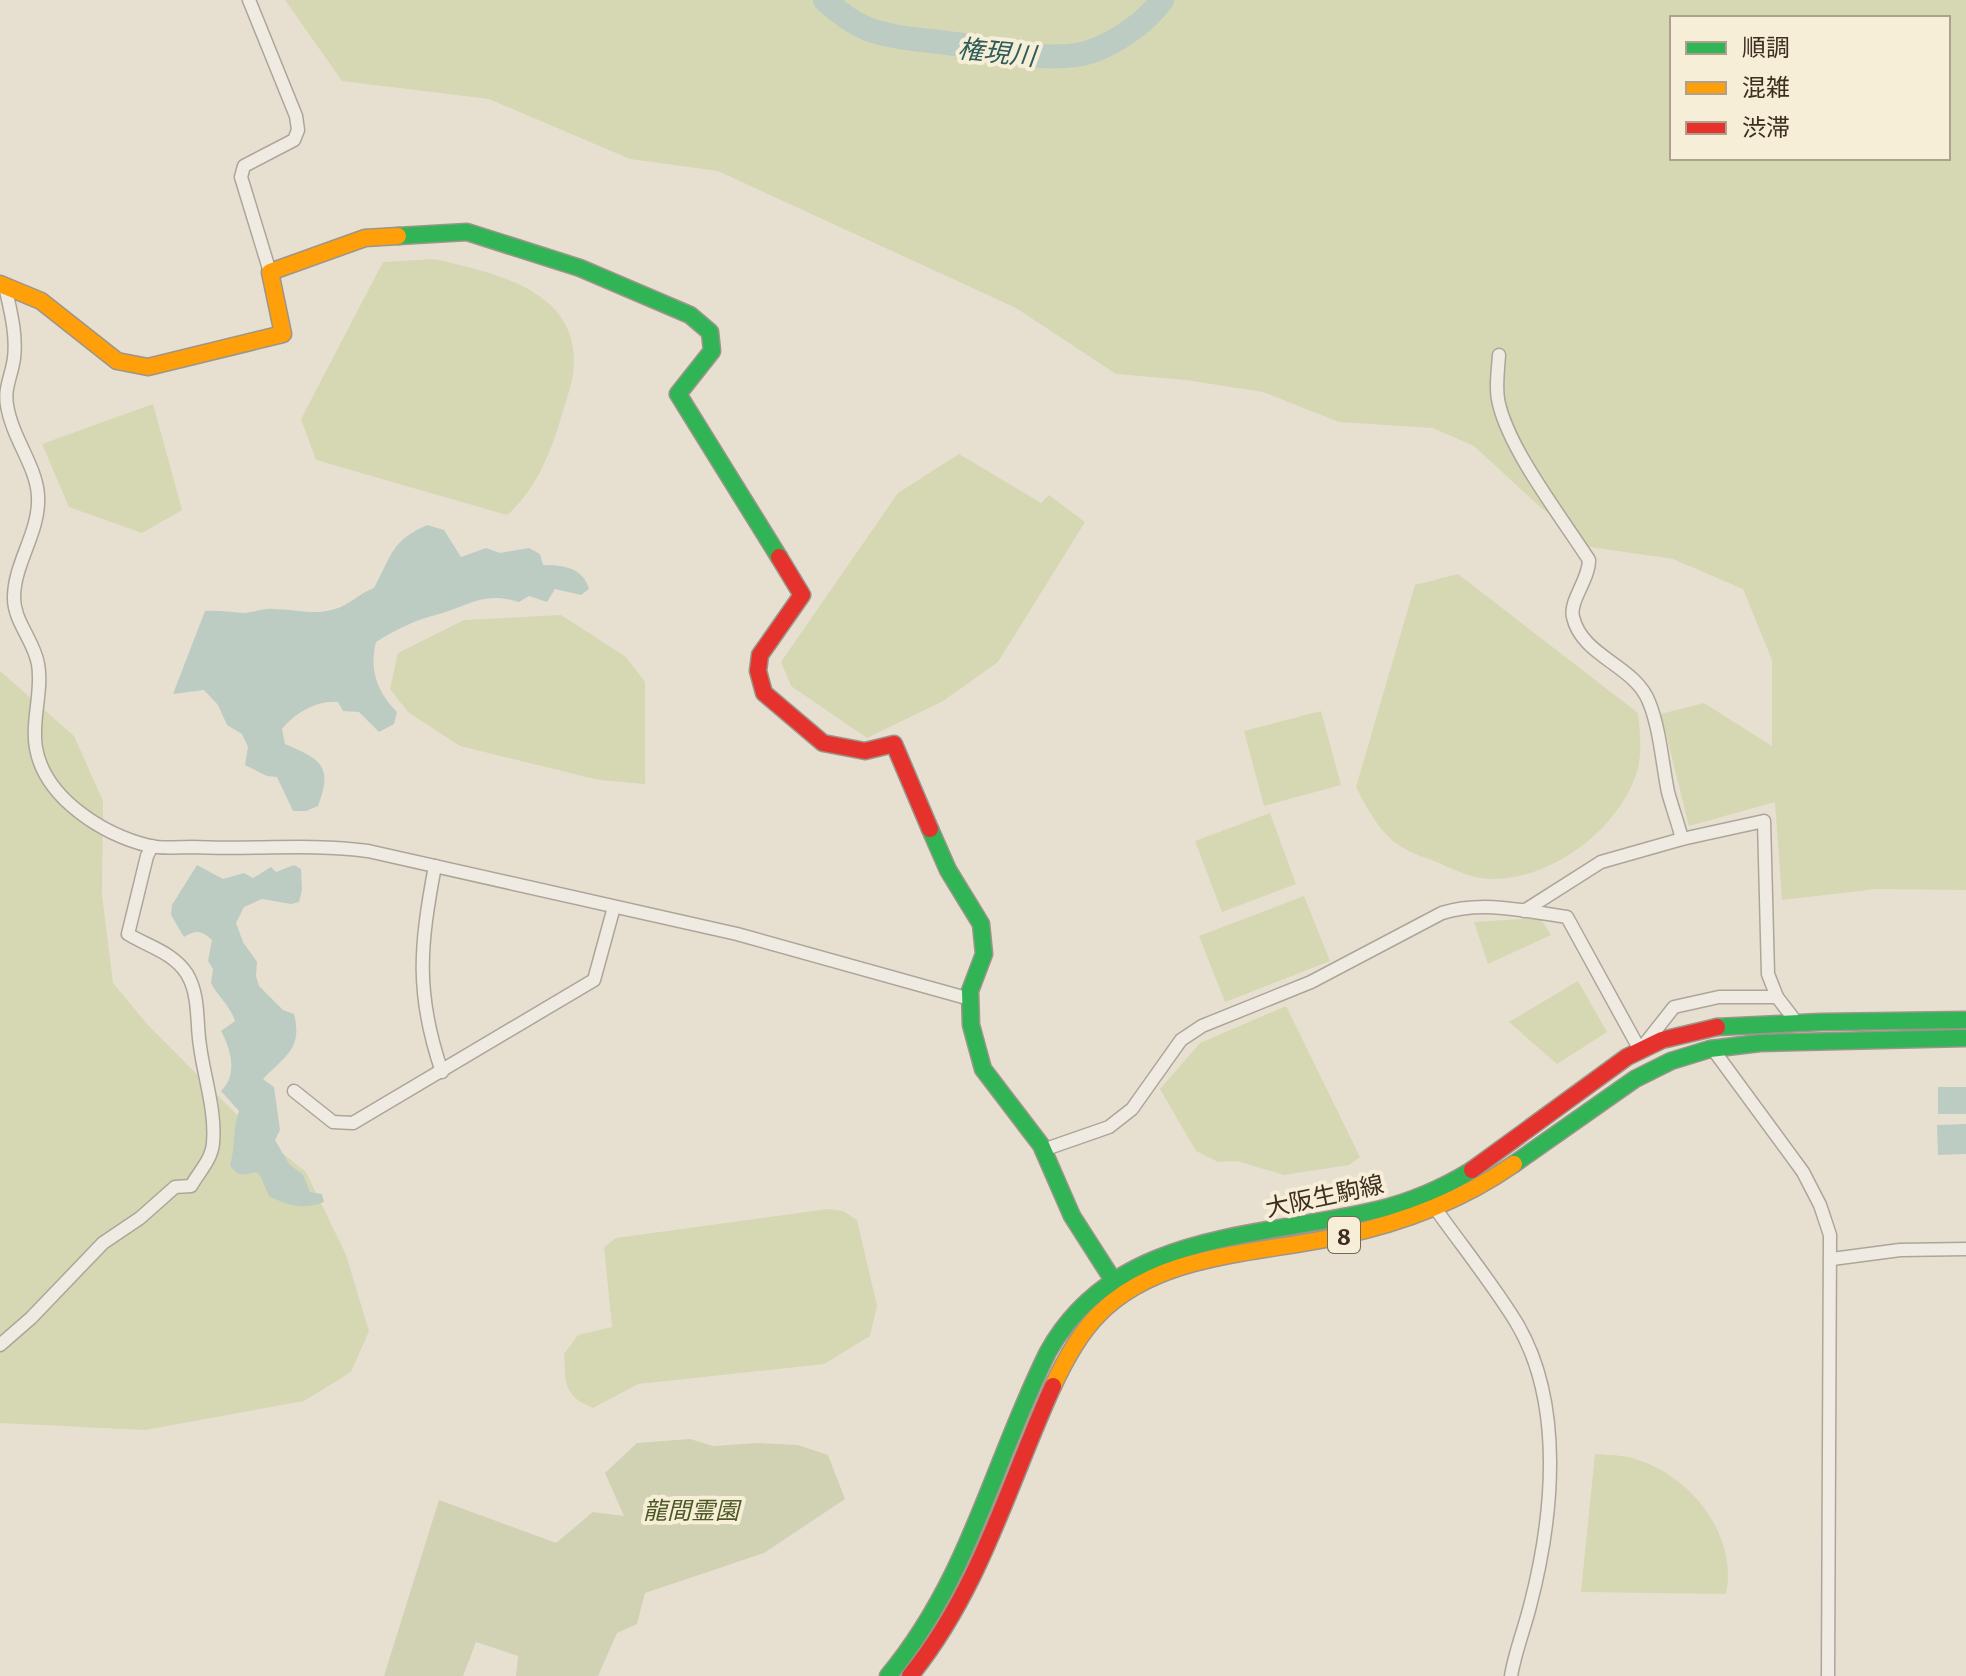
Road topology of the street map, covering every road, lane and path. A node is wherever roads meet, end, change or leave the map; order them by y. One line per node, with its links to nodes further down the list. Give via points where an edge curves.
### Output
1 (249, 0): 2 (street, via 298,130 294,140 244,166 241,177)
2 (270, 272): 3 (main road, via 283,334 148,367 117,361 41,301); 11 (main road, via 365,238 467,232 580,268 690,315 710,332 712,351 678,394 802,595 760,655 764,693 823,743 865,751 894,744 948,870 981,924 984,954)
3 (2, 285): 6 (street, via 13,319 14,358 6,401 11,428 38,494 36,528 14,597 38,663 36,747 43,769 65,801 109,831)
4 (1499, 355): 5 (street, via 1503,418 1589,560 1589,574 1572,616 1584,641 1649,699)
5 (1682, 839): 9 (street, via 1601,862); 10 (street, via 1764,821 1768,974)
6 (152, 846): 7 (street, via 341,847); 24 (street, via 128,934 167,953 186,974 195,996 211,1108 209,1159 191,1186 175,1187 103,1243)
7 (435, 866): 8 (street); 17 (street, via 423,933 423,1002)
8 (614, 907): 11 (street, via 737,934); 17 (street, via 594,980)
9 (1524, 911): 16 (street, via 1567,917); 19 (street, via 1490,906 1442,913 1311,982 1202,1026 1181,1040 1132,1109 1109,1127)
10 (1777, 997): 13 (street); 16 (street, via 1719,997 1674,1007)
11 (970, 999): 19 (main road, via 983,1069)
12 (1966, 1020): 13 (main road, 大阪生駒線 / 8)
13 (1797, 1023): 16 (main road, 大阪生駒線 / 8, via 1702,1029)
14 (1966, 1038): 15 (main road, 大阪生駒線 / 8)
15 (1712, 1048): 20 (main road, 大阪生駒線 / 8, via 1669,1060 1612,1092 1517,1164); 22 (street, via 1803,1172 1820,1205)
16 (1640, 1050): 23 (main road, 大阪生駒線 / 8, via 1475,1168 1426,1194 1337,1220 1184,1247)
17 (442, 1072): 18 (street, via 353,1123 333,1122)
18 (294, 1091)
19 (1043, 1150): 23 (main road, via 1072,1216)
20 (1435, 1208): 26 (main road, 大阪生駒線 / 8, via 1387,1225 1205,1261 1144,1281 1101,1311 1047,1398 979,1565 948,1624); 27 (street, via 1516,1322 1542,1382 1549,1505 1531,1605)
21 (1966, 1249): 22 (street)
22 (1832, 1259): 28 (street)
23 (1113, 1280): 25 (main road, 大阪生駒線 / 8, via 1088,1298 1060,1331 945,1592)
24 (0, 1345)
25 (888, 1676)
26 (910, 1676)
27 (1511, 1676)
28 (1828, 1676)

